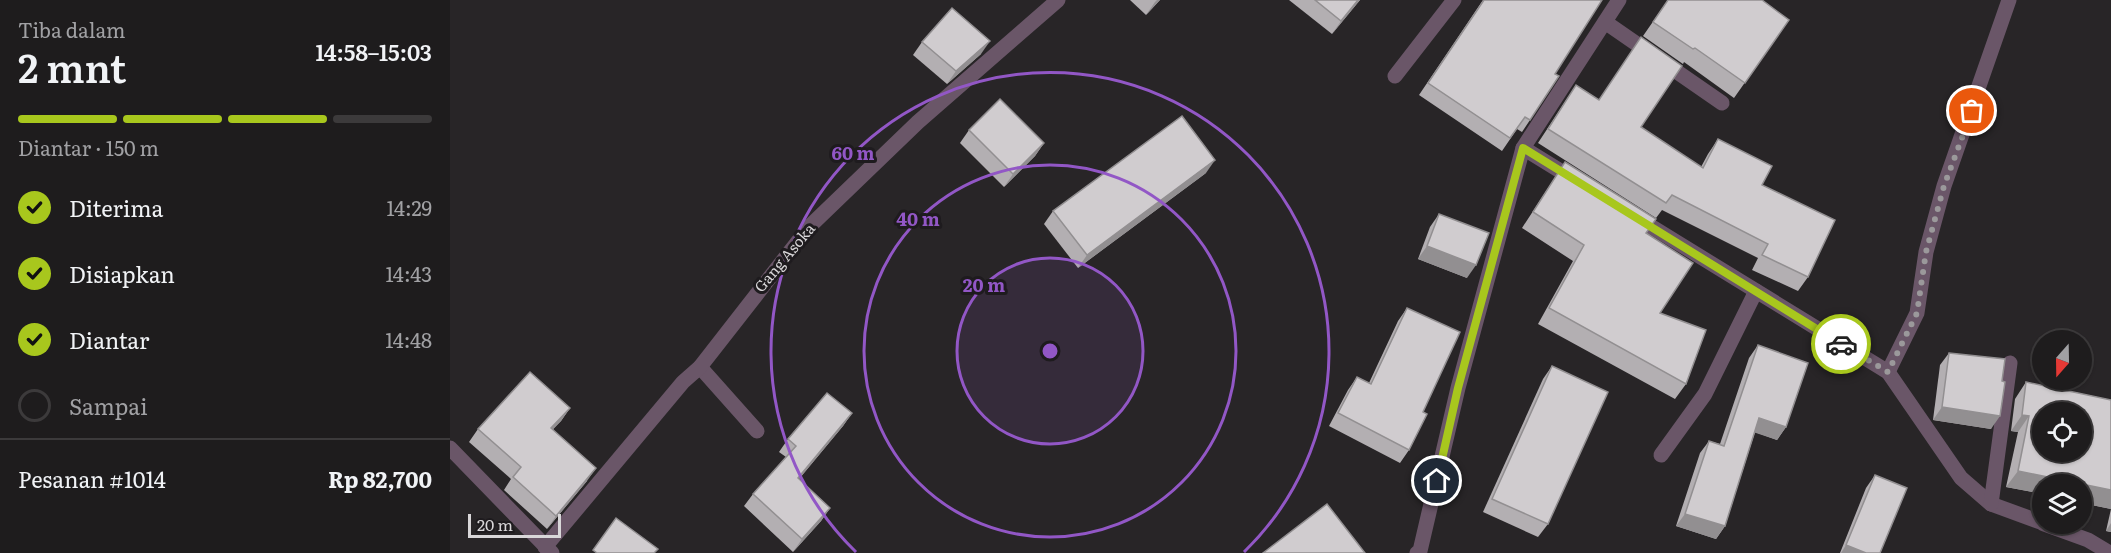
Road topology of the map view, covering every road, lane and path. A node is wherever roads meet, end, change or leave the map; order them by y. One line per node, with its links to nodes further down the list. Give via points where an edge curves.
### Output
1 (1058, 0): 13 (street, Gang Asoka, via 918,122 810,226)
2 (1454, 0): 6 (street)
3 (1619, 0): 5 (street)
4 (2009, 0): 14 (street, via 1944,186 1926,252 1917,313)
5 (1605, 22): 7 (street); 8 (street)
6 (1395, 76)
7 (1722, 103)
8 (1523, 148): 9 (street); 22 (street)
9 (1584, 186)
10 (1624, 210): 11 (street)
11 (1756, 291): 14 (street); 17 (street, via 1705,394)
12 (2010, 363): 18 (street)
13 (700, 367): 15 (street); 21 (street, Gang Asoka, via 683,382)
14 (1888, 372): 18 (street, via 1960,478)
15 (757, 431)
16 (450, 448): 21 (street)
17 (1661, 455)
18 (1991, 504): 19 (street)
19 (2032, 519)
20 (2072, 534): 23 (street)
21 (548, 550)
22 (1417, 553)
23 (2110, 553)

